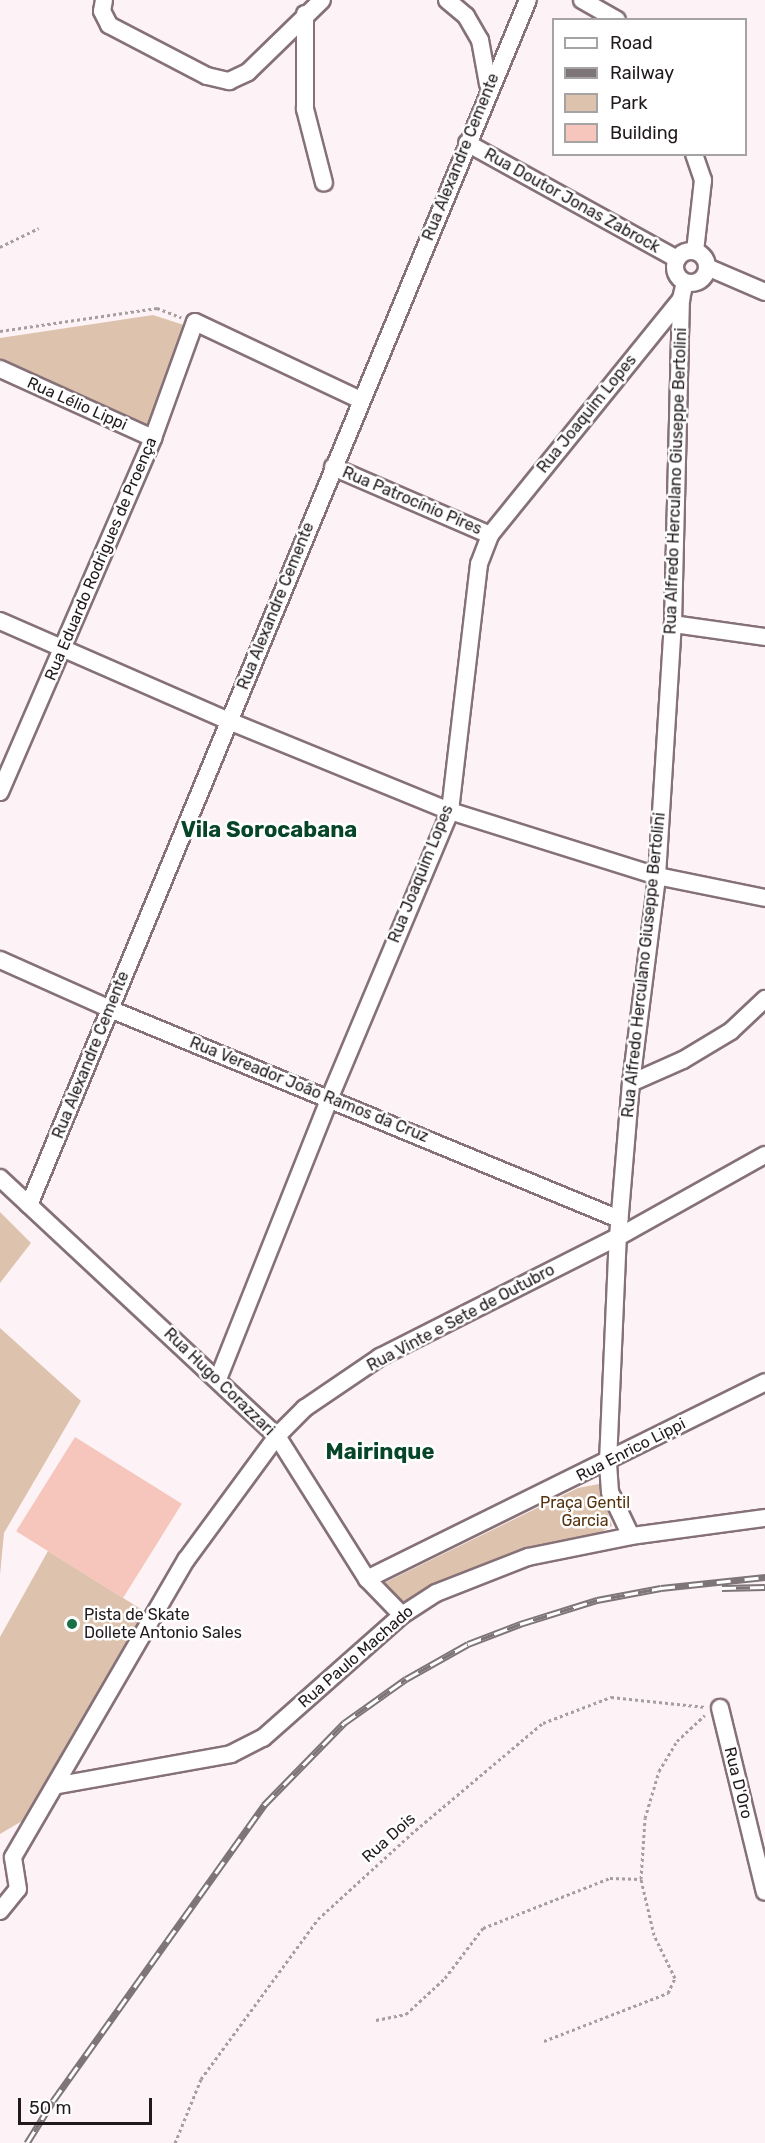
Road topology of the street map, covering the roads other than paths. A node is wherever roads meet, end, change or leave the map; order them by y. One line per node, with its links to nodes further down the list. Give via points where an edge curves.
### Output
1 (104, 0): 6 (street, via 102,11 109,25 207,76 229,81 248,72)
2 (322, 0): 6 (street)
3 (447, 0): 8 (street, via 466,16 480,40 488,67)
4 (582, 0): 7 (street)
5 (525, 4): 8 (street, Rua Alexandre Cemente)
6 (305, 14): 11 (street, via 305,110)
7 (613, 18)
8 (488, 90): 9 (street, Rua Alexandre Cemente)
9 (466, 143): 13 (street, Rua Doutor Jonas Zabrock); 19 (street, Rua Alexandre Cemente)
10 (695, 156): 12 (street, via 702,180)
11 (324, 183)
12 (695, 251): 13 (street, via 684,252); 14 (street, via 704,256)
13 (676, 260): 15 (street, via 677,275)
14 (707, 267): 15 (street, via 700,280); 16 (street)
15 (685, 282): 17 (street, Rua Alfredo Herculano Giuseppe Bertolini)
16 (765, 292)
17 (681, 299): 22 (street, Rua Joaquim Lopes); 24 (street, Rua Alfredo Herculano Giuseppe Bertolini)
18 (0, 369): 20 (street, Rua Lélio Lippi)
19 (361, 400): 20 (street, Rua Eduardo Rodrigues de Proença, via 195,322); 21 (street, Rua Alexandre Cemente)
20 (153, 438): 26 (street, Rua Eduardo Rodrigues de Proença)
21 (333, 467): 22 (street, Rua Patrocínio Pires); 27 (street, Rua Alexandre Cemente)
22 (490, 535): 29 (street, Rua Joaquim Lopes, via 479,564)
23 (0, 621): 26 (street)
24 (673, 624): 25 (street); 30 (street, Rua Alfredo Herculano Giuseppe Bertolini)
25 (765, 637)
26 (62, 649): 27 (street); 28 (street, Rua Eduardo Rodrigues de Proença)
27 (229, 721): 29 (street); 34 (street, Rua Alexandre Cemente)
28 (0, 792)
29 (450, 811): 30 (street); 36 (street, Rua Joaquim Lopes)
30 (657, 876): 31 (street); 35 (street, Rua Alfredo Herculano Giuseppe Bertolini)
31 (765, 898)
32 (0, 960): 34 (street, Rua Vereador João Ramos da Cruz)
33 (765, 999): 35 (street, via 731,1031 683,1060)
34 (110, 1009): 36 (street, Rua Vereador João Ramos da Cruz); 39 (street, Rua Alexandre Cemente)
35 (631, 1083): 40 (street, Rua Alfredo Herculano Giuseppe Bertolini)
36 (330, 1097): 40 (street, Rua Vereador João Ramos da Cruz); 42 (street, Rua Joaquim Lopes)
37 (765, 1155): 41 (street, Rua Vinte e Sete de Outubro)
38 (0, 1178): 39 (street, Rua Hugo Corazzari)
39 (29, 1205): 42 (street, Rua Hugo Corazzari)
40 (619, 1219): 41 (street, Rua Alfredo Herculano Giuseppe Bertolini)
41 (618, 1237): 44 (street, Rua Vinte e Sete de Outubro, via 380,1357 305,1408); 45 (street, Rua Alfredo Herculano Giuseppe Bertolini)
42 (218, 1380): 44 (street, Rua Hugo Corazzari)
43 (765, 1383): 45 (street, Rua Enrico Lippi)
44 (277, 1436): 48 (street, Rua Hugo Corazzari); 51 (street, Rua Vinte e Sete de Outubro, via 186,1560)
45 (608, 1462): 47 (street, Rua Alfredo Herculano Giuseppe Bertolini, via 610,1492); 48 (street, Rua Enrico Lippi)
46 (765, 1518): 47 (street, Rua Paulo Machado)
47 (631, 1536): 49 (street, Rua Paulo Machado, via 528,1557 436,1593)
48 (368, 1579): 49 (street, Rua Hugo Corazzari)
49 (402, 1615): 51 (street, Rua Paulo Machado, via 252,1744 231,1754)
50 (720, 1708): 53 (street, Rua D'Oro)
51 (59, 1785): 52 (street, Rua Vinte e Sete de Outubro)
52 (7, 1856): 54 (street, via 18,1889)
53 (765, 1892)
54 (0, 1911)

